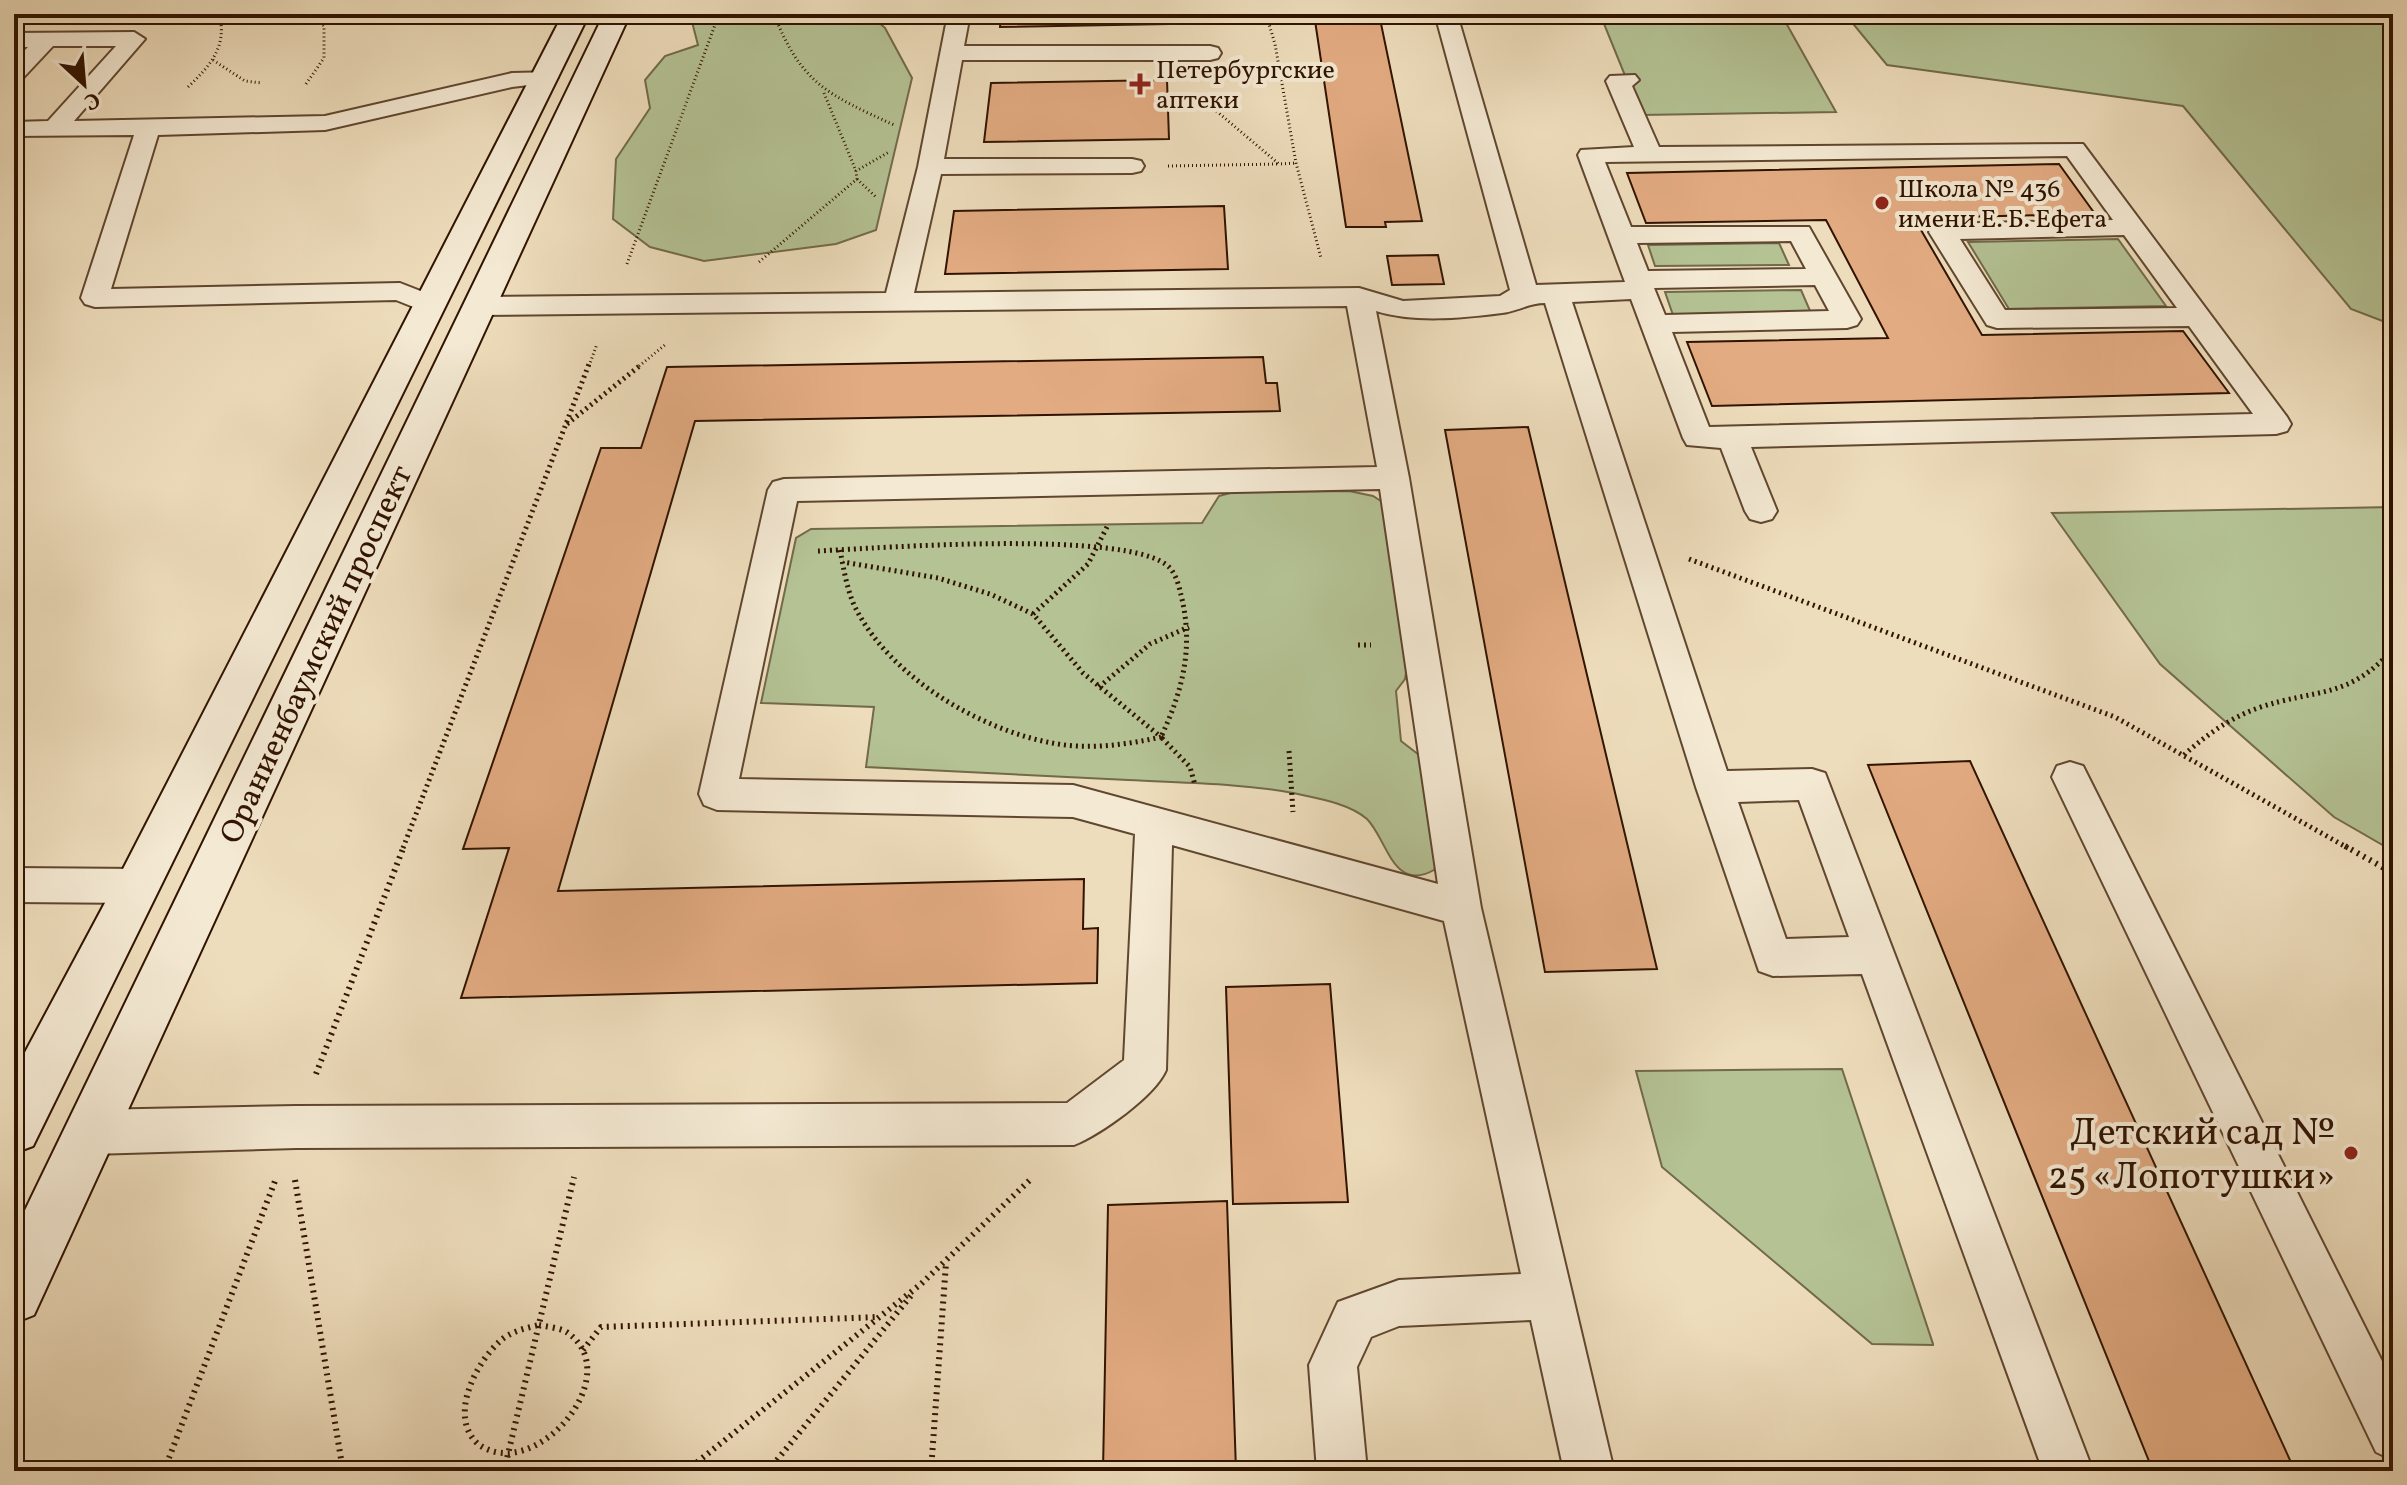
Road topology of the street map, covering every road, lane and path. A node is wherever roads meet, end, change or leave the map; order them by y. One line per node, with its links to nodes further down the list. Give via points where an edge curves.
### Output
1 (219, 14): 17 (path, via 224,25 221,50)
2 (312, 14): 22 (path, via 324,26 324,58)
3 (576, 14): 20 (main road, Ораниенбаумский проспект)
4 (617, 14): 19 (main road, Ораниенбаумский проспект)
5 (719, 14): 43 (path)
6 (774, 14): 23 (path, via 799,68)
7 (959, 14): 14 (lane)
8 (1266, 14): 31 (path)
9 (1446, 14): 40 (lane)
10 (2382, 14): 11 (path)
11 (2393, 17)
12 (14, 40): 13 (lane)
13 (47, 40): 18 (lane); 25 (lane, via 134,39)
14 (952, 53): 16 (lane); 30 (lane)
15 (1210, 53): 16 (lane)
16 (1186, 54): 32 (path, via 1190,88)
17 (213, 60): 22 (path, via 245,81); 26 (path, via 178,96)
18 (14, 74)
19 (588, 75): 20 (main road); 45 (main road, Ораниенбаумский проспект)
20 (546, 77): 24 (lane); 44 (main road, Ораниенбаумский проспект)
21 (1627, 80): 29 (lane, via 1618,81)
22 (304, 87): 24 (path)
23 (824, 92): 30 (path); 34 (path)
24 (325, 123): 27 (lane)
25 (55, 128): 26 (lane); 28 (lane)
26 (120, 128): 27 (lane)
27 (148, 128): 44 (lane, via 95,298 400,291)
28 (14, 129)
29 (1650, 155): 35 (lane, via 2074,149); 36 (lane, via 1590,155)
30 (933, 156): 33 (lane); 42 (lane)
31 (1296, 163): 32 (path); 37 (path)
32 (1279, 164): 33 (path)
33 (1132, 166)
34 (856, 171)
35 (2131, 227): 46 (lane); 46 (lane, via 1942,232 1997,319)
36 (1621, 235): 38 (lane, via 1800,233); 39 (lane)
37 (1318, 255)
38 (1824, 277): 39 (lane); 47 (lane, via 1847,319)
39 (1640, 285): 40 (lane); 47 (lane)
40 (1540, 294): 41 (lane, via 1505,304 1402,310); 52 (lane)
41 (1359, 297): 42 (lane); 49 (lane)
42 (898, 302): 43 (lane)
43 (613, 304): 45 (lane); 78 (path)
44 (431, 305): 45 (main road); 71 (main road, Ораниенбаумский проспект)
45 (480, 306): 70 (main road, Ораниенбаумский проспект)
46 (2197, 317): 48 (lane, via 2276,424)
47 (1655, 324): 48 (lane, via 1698,438)
48 (1732, 437): 51 (lane)
49 (1394, 478): 50 (lane); 72 (lane)
50 (1119, 483): 53 (path); 55 (lane, via 784,490)
51 (1761, 511)
52 (1636, 540): 63 (path, via 2115,717); 65 (lane)
53 (1101, 548): 54 (path); 57 (path); 58 (path, via 1169,566)
54 (840, 550): 55 (path); 56 (path)
55 (770, 552): 66 (lane, via 717,794 1073,801)
56 (843, 562): 57 (path, via 938,578); 61 (path, via 856,611 908,674 945,698 1050,742 1120,747)
57 (1033, 614): 60 (path)
58 (1189, 627): 60 (path, via 1150,644); 61 (path, via 1181,694)
59 (2393, 649): 63 (path, via 2375,672 2354,686 2230,718)
60 (1099, 687): 61 (path)
61 (1161, 737): 66 (path, via 1190,767 1195,784)
62 (1289, 751): 67 (path)
63 (2184, 755): 68 (path)
64 (2070, 777): 86 (lane)
65 (1714, 787): 73 (lane, via 1812,784); 73 (lane, via 1773,958)
66 (1171, 829): 67 (lane); 74 (lane, via 1145,1070)
67 (1295, 861): 72 (lane)
68 (2393, 873)
69 (14, 885): 71 (lane)
70 (206, 885): 71 (main road); 77 (main road, Ораниенбаумский проспект)
71 (139, 886): 76 (main road, Ораниенбаумский проспект)
72 (1461, 908): 82 (lane)
73 (1874, 955): 96 (lane)
74 (1074, 1124): 75 (lane); 79 (path, via 1035,1175)
75 (586, 1125): 78 (lane); 84 (path)
76 (14, 1130): 77 (main road)
77 (91, 1132): 78 (lane); 81 (main road, Ораниенбаумский проспект)
78 (292, 1136): 88 (path); 89 (path)
79 (946, 1262): 80 (path); 93 (path)
80 (921, 1284): 83 (path); 92 (path)
81 (14, 1295)
82 (1549, 1296): 94 (lane, via 1399,1303 1355,1319 1333,1365); 95 (lane)
83 (879, 1317): 85 (path, via 601,1327); 91 (path)
84 (539, 1325): 85 (path, via 566,1330); 87 (path); 87 (path, via 502,1339 474,1371 467,1391 468,1429 490,1452)
85 (583, 1350): 87 (path, via 586,1386 567,1426 539,1448)
86 (2393, 1435)
87 (508, 1456): 90 (path)
88 (164, 1471)
89 (343, 1471)
90 (504, 1471)
91 (686, 1471)
92 (768, 1471)
93 (931, 1471)
94 (1342, 1471)
95 (1589, 1471)
96 (2068, 1471)

